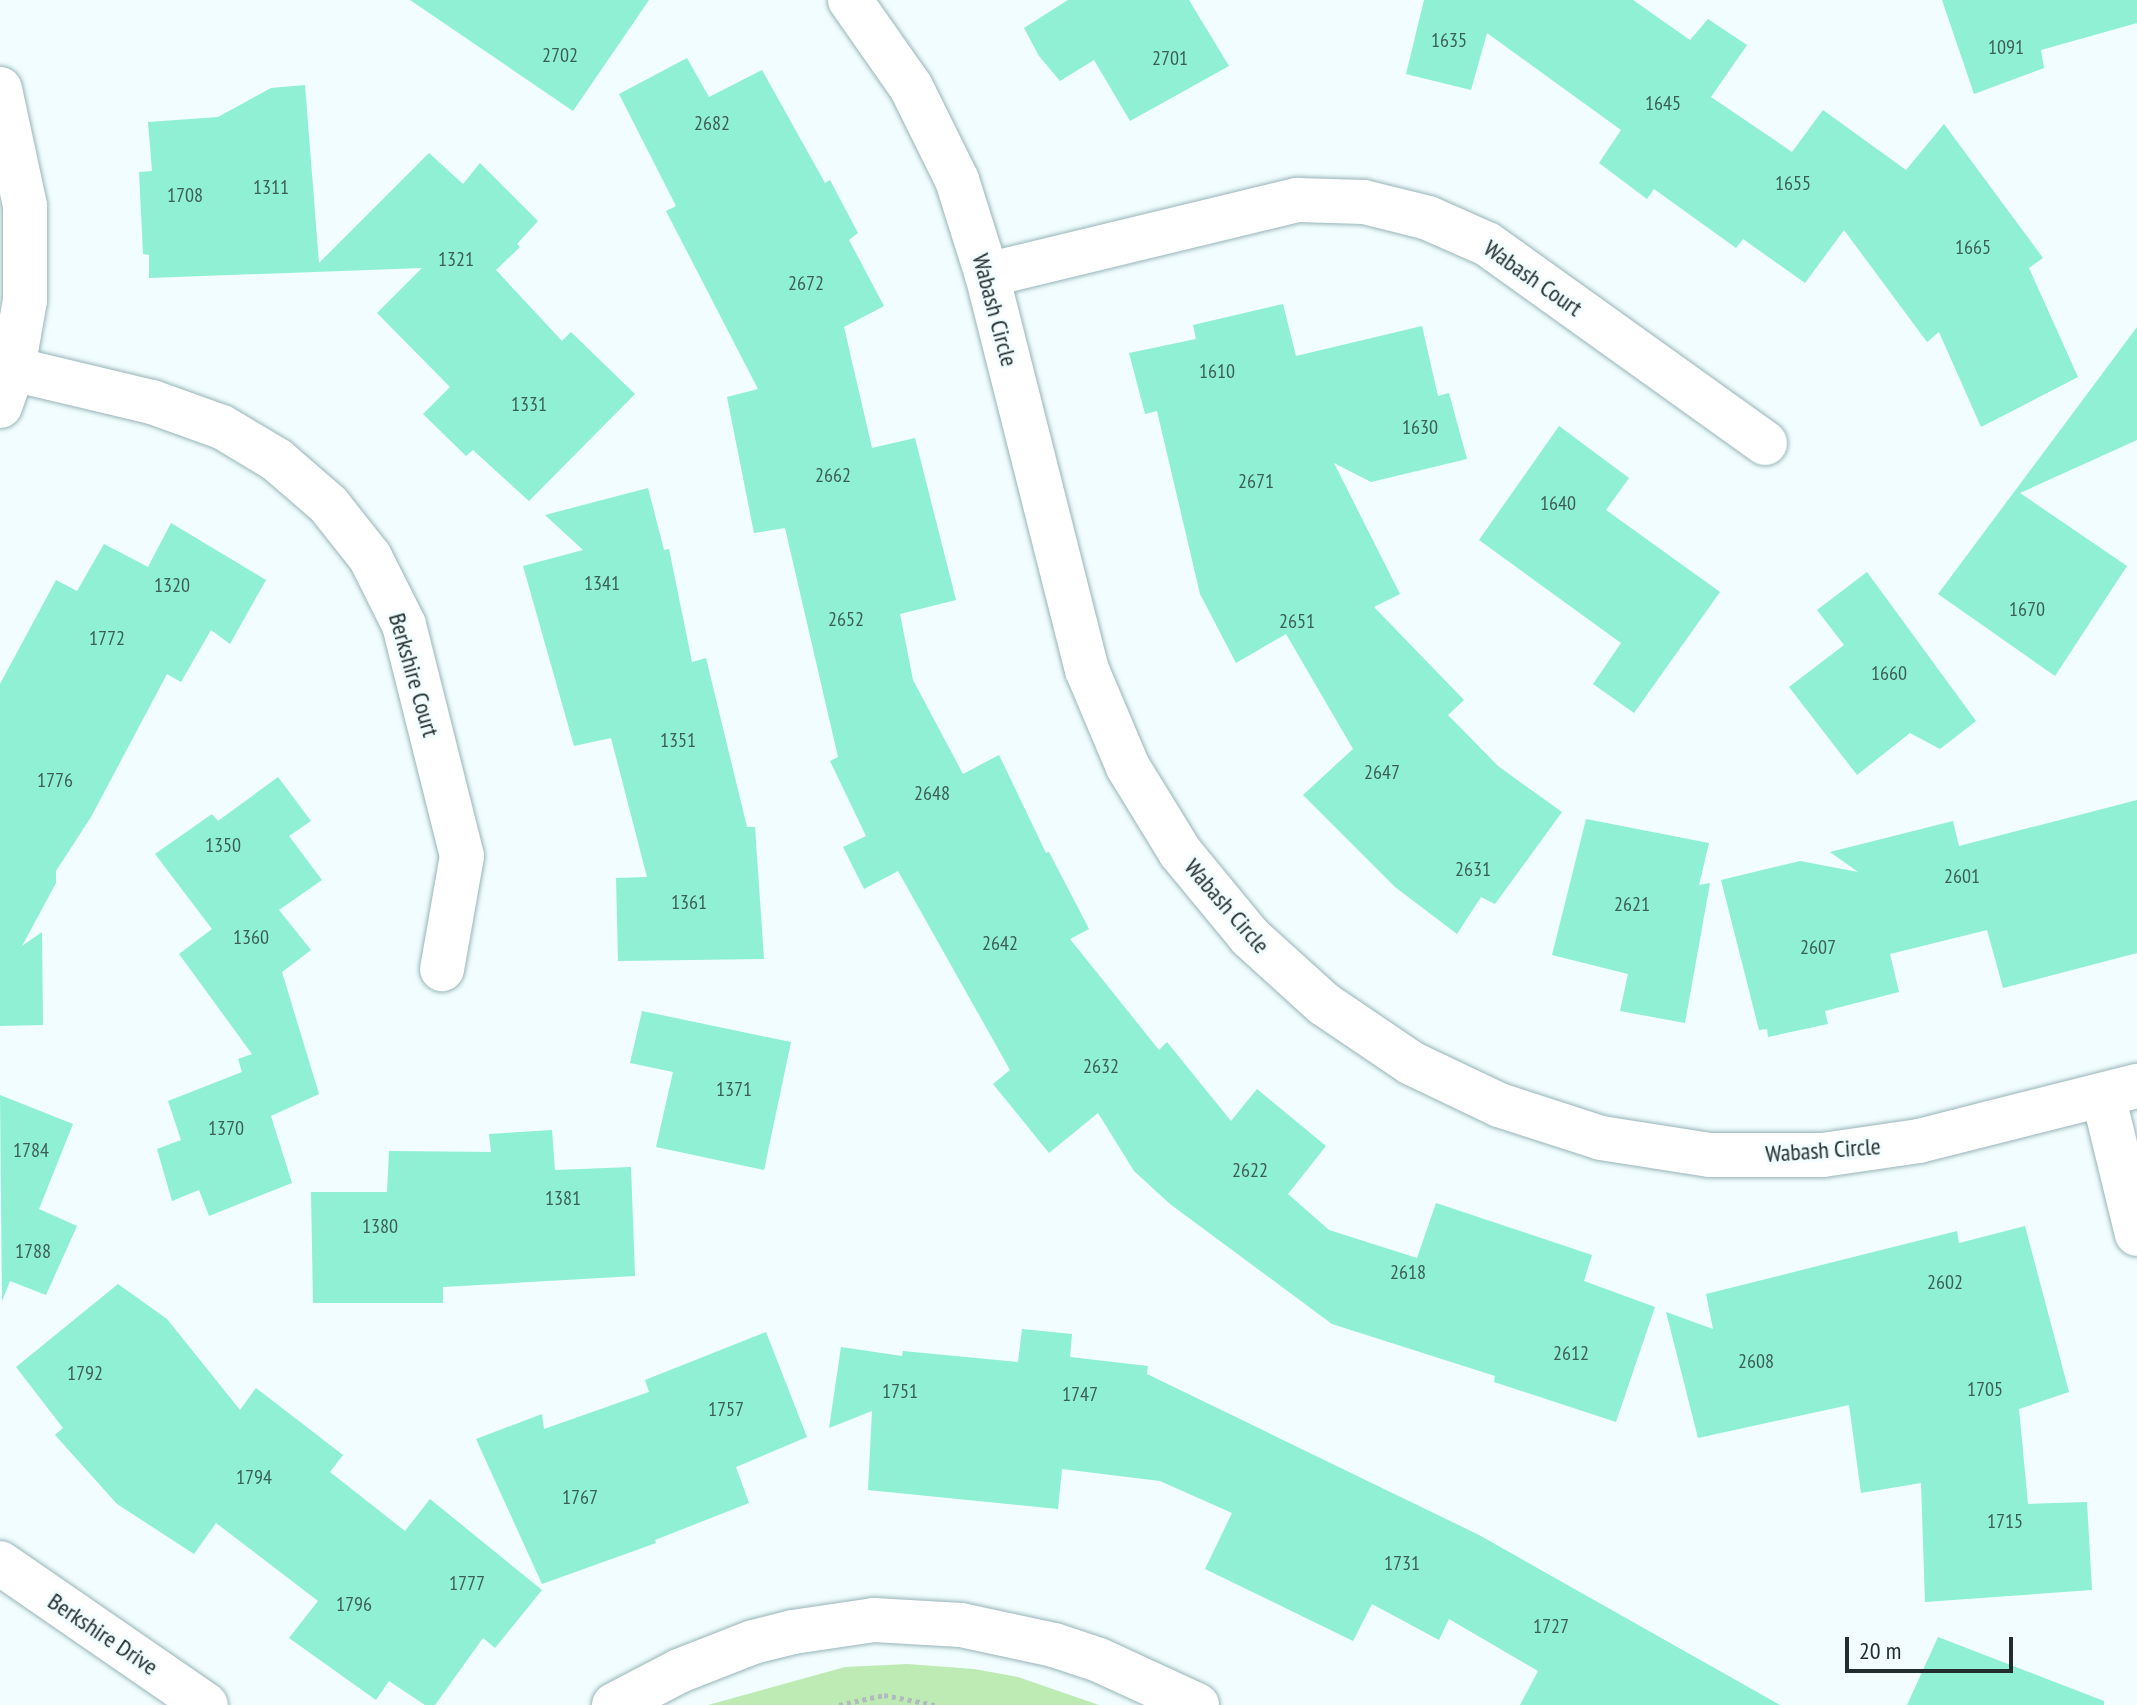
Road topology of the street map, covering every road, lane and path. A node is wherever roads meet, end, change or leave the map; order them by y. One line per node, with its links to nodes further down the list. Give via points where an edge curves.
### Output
1 (850, 0): 3 (street, Wabash Circle, via 918,100 957,180)
2 (0, 89): 4 (street, via 25,206 25,300)
3 (987, 275): 5 (street, Wabash Court, via 1298,200 1364,202 1428,218 1487,244); 7 (street, Wabash Circle, via 1087,670 1128,767 1180,852 1250,937 1324,1004 1411,1063 1499,1105 1601,1138 1710,1155 1823,1155 1905,1143)
4 (6, 388): 6 (street, Berkshire Court, via 152,402 222,427 277,460 328,504 370,557 404,625 462,856)
5 (1765, 443)
6 (442, 969)
7 (2120, 1090): 8 (street)
8 (2137, 1234)
9 (0, 1563): 10 (street, Berkshire Drive)
10 (206, 1705)
11 (614, 1705): 14 (street, via 679,1671 753,1642 874,1620 961,1625 1039,1641 1099,1660)
12 (839, 1705): 13 (path, via 884,1695)
13 (935, 1705)
14 (1197, 1705)

